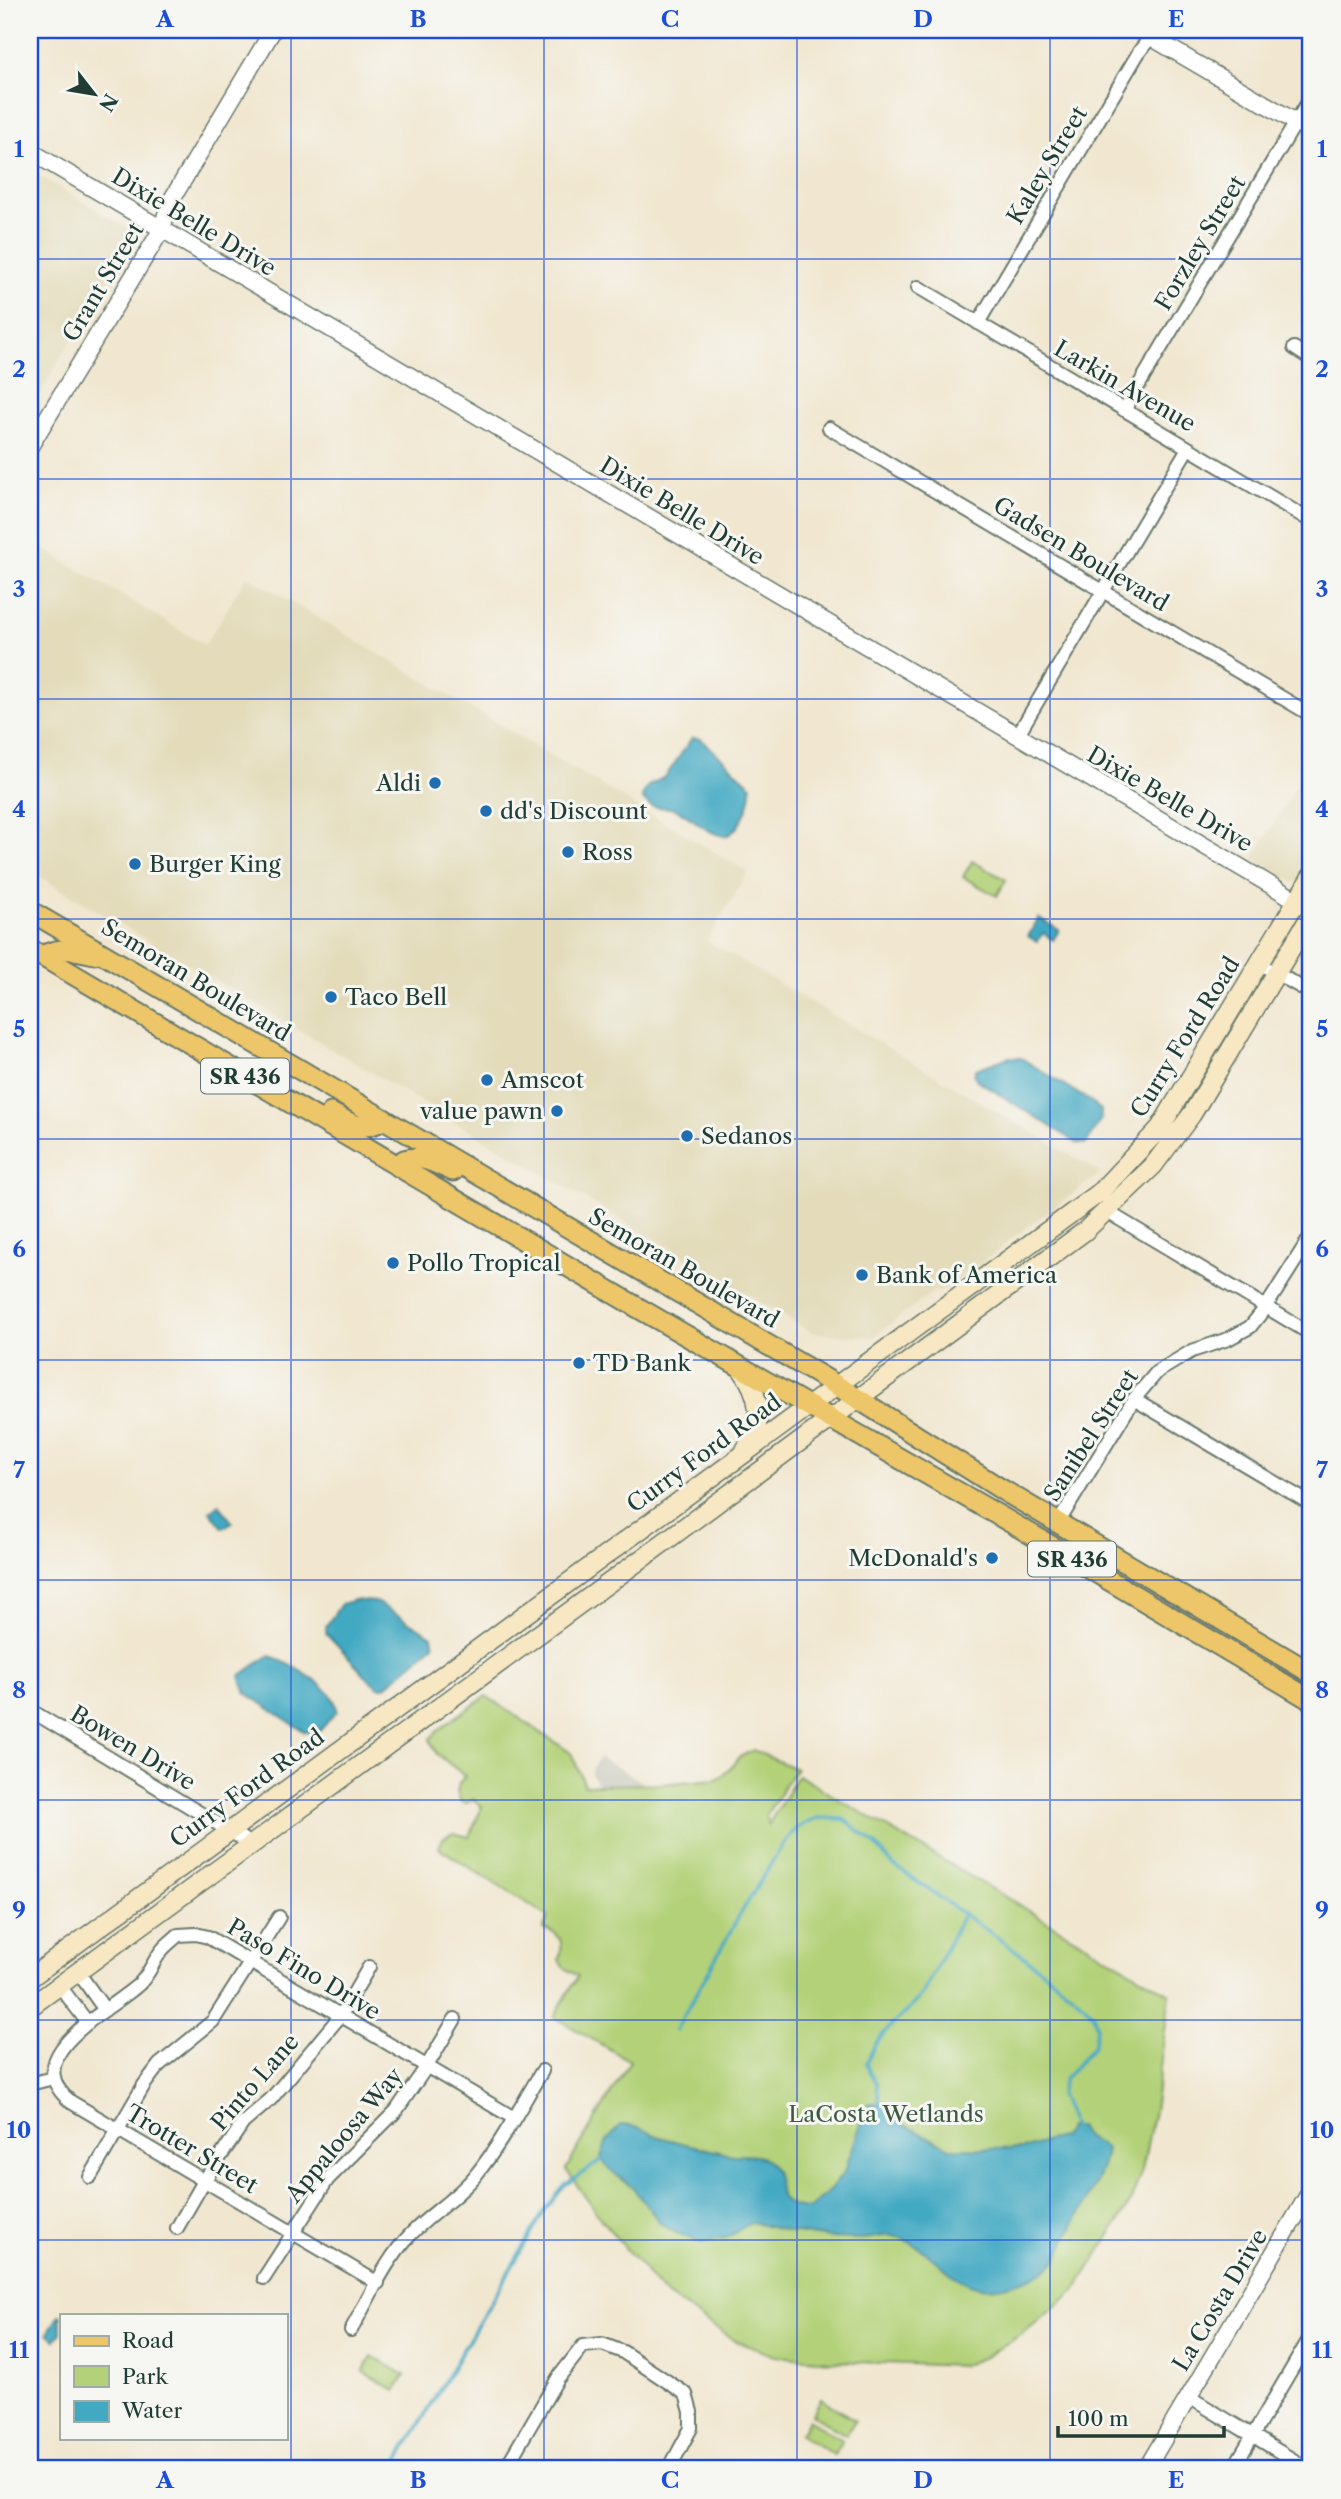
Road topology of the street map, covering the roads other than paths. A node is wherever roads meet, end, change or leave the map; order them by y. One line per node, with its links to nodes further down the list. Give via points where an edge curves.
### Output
1 (273, 30): 7 (street, Grant Street, via 169,204)
2 (1149, 32): 4 (street); 9 (street, Kaley Street)
3 (1311, 97): 4 (street, Forzley Street)
4 (1296, 122): 5 (street); 12 (street, Forzley Street)
5 (1311, 131)
6 (30, 151): 7 (street, Dixie Belle Drive)
7 (162, 229): 14 (street, Grant Street); 19 (street, Dixie Belle Drive)
8 (918, 287): 9 (street, Larkin Avenue)
9 (978, 323): 12 (street, Larkin Avenue)
10 (1294, 348): 11 (street)
11 (1311, 359)
12 (1124, 410): 15 (street, Larkin Avenue)
13 (829, 428): 17 (street, Gadsen Boulevard)
14 (30, 446)
15 (1188, 448): 16 (street, Larkin Avenue); 17 (street)
16 (1311, 521)
17 (1103, 592): 18 (street, Gadsen Boulevard); 19 (street)
18 (1311, 715)
19 (1017, 736): 21 (street, Dixie Belle Drive)
20 (1311, 877): 21 (main road, Curry Ford Road)
21 (1304, 905): 26 (main road, Curry Ford Road)
22 (30, 911): 25 (main road, Semoran Boulevard / SR 436)
23 (1311, 915): 27 (main road, Curry Ford Road)
24 (36, 953): 25 (main road, via 73,949); 29 (main road, SR 436)
25 (109, 957): 30 (main road, Semoran Boulevard / SR 436)
26 (1260, 964): 27 (street); 31 (main road, Curry Ford Road)
27 (1276, 972): 28 (street); 34 (main road, Curry Ford Road, via 1192,1114 1153,1166)
28 (1311, 993)
29 (191, 1045): 30 (main road, via 216,1045 355,1125 369,1127); 32 (main road, SR 436)
30 (384, 1119): 33 (main road, Semoran Boulevard / SR 436)
31 (1160, 1128): 34 (main road, via 1152,1150 1106,1201); 39 (main road, Curry Ford Road, via 1099,1193 1068,1218)
32 (400, 1167): 33 (main road, via 412,1157 451,1171); 38 (main road, SR 436)
33 (478, 1174): 39 (main road, Semoran Boulevard / SR 436)
34 (1107, 1211): 36 (street); 40 (main road, Curry Ford Road)
35 (1311, 1236): 36 (street, Sanibel Street)
36 (1266, 1307): 37 (street); 41 (street, Sanibel Street, via 1250,1327 1192,1351 1157,1373)
37 (1311, 1334)
38 (740, 1367): 42 (main road, SR 436); 44 (main road, via 758,1399 759,1412 753,1439)
39 (836, 1385): 40 (main road, Semoran Boulevard / SR 436); 42 (main road, Curry Ford Road)
40 (859, 1399): 43 (main road, Curry Ford Road); 46 (main road, Semoran Boulevard / SR 436)
41 (1134, 1399): 45 (street); 46 (street, Sanibel Street)
42 (808, 1406): 43 (main road, SR 436); 44 (main road, Curry Ford Road)
43 (832, 1419): 49 (main road, Curry Ford Road); 51 (main road, SR 436)
44 (742, 1455): 47 (main road, Curry Ford Road)
45 (1311, 1504)
46 (1058, 1523): 50 (main road, Semoran Boulevard / SR 436)
47 (611, 1551): 48 (main road, Curry Ford Road); 49 (main road, via 598,1571 514,1634)
48 (489, 1641): 53 (main road, via 483,1662 422,1708); 54 (main road, Curry Ford Road)
49 (509, 1656): 53 (main road, Curry Ford Road)
50 (1311, 1673)
51 (1311, 1700)
52 (30, 1710): 54 (street, Bowen Drive)
53 (397, 1737): 55 (main road, Curry Ford Road)
54 (230, 1831): 55 (street, Bowen Drive); 56 (main road, Curry Ford Road)
55 (251, 1844): 60 (main road, Curry Ford Road)
56 (149, 1892): 61 (main road, Curry Ford Road); 62 (main road, via 74,1958)
57 (279, 1917): 58 (street)
58 (252, 1963): 65 (street, Paso Fino Drive, via 208,1937 178,1935 141,1982); 66 (street, Paso Fino Drive); 74 (street, via 213,2021 159,2065)
59 (369, 1967): 66 (street, Pinto Lane)
60 (78, 1972): 62 (main road, Curry Ford Road); 65 (street)
61 (36, 1973): 63 (main road, via 40,1984)
62 (59, 1985): 64 (main road, Curry Ford Road); 68 (street)
63 (30, 1997)
64 (30, 2007)
65 (106, 2010): 68 (street, Paso Fino Drive)
66 (341, 2015): 69 (street, Paso Fino Drive); 76 (street, Pinto Lane, via 271,2099 243,2123)
67 (455, 2019): 69 (street, Appaloosa Way)
68 (88, 2023): 71 (street, via 65,2042)
69 (427, 2067): 73 (street, Paso Fino Drive); 79 (street, Appaloosa Way, via 396,2111 328,2179)
70 (542, 2071): 73 (street)
71 (53, 2078): 72 (street); 74 (street, Trotter Street, via 71,2102)
72 (30, 2084)
73 (514, 2118): 81 (street, via 476,2175 409,2236)
74 (118, 2130): 75 (street); 76 (street, Trotter Street)
75 (90, 2176)
76 (204, 2181): 78 (street, Pinto Lane); 79 (street, Trotter Street)
77 (1311, 2190): 84 (street, La Costa Drive)
78 (177, 2228)
79 (292, 2232): 80 (street, Appaloosa Way); 81 (street, Trotter Street)
80 (264, 2278)
81 (378, 2283): 82 (street)
82 (351, 2330)
83 (1311, 2336): 85 (street)
84 (1189, 2397): 85 (street); 88 (street, La Costa Drive)
85 (1253, 2436): 89 (street); 90 (street)
86 (505, 2469): 87 (street, via 558,2378 583,2346 602,2344 624,2352 685,2394 691,2428)
87 (669, 2469)
88 (1146, 2469)
89 (1233, 2469)
90 (1308, 2469)

